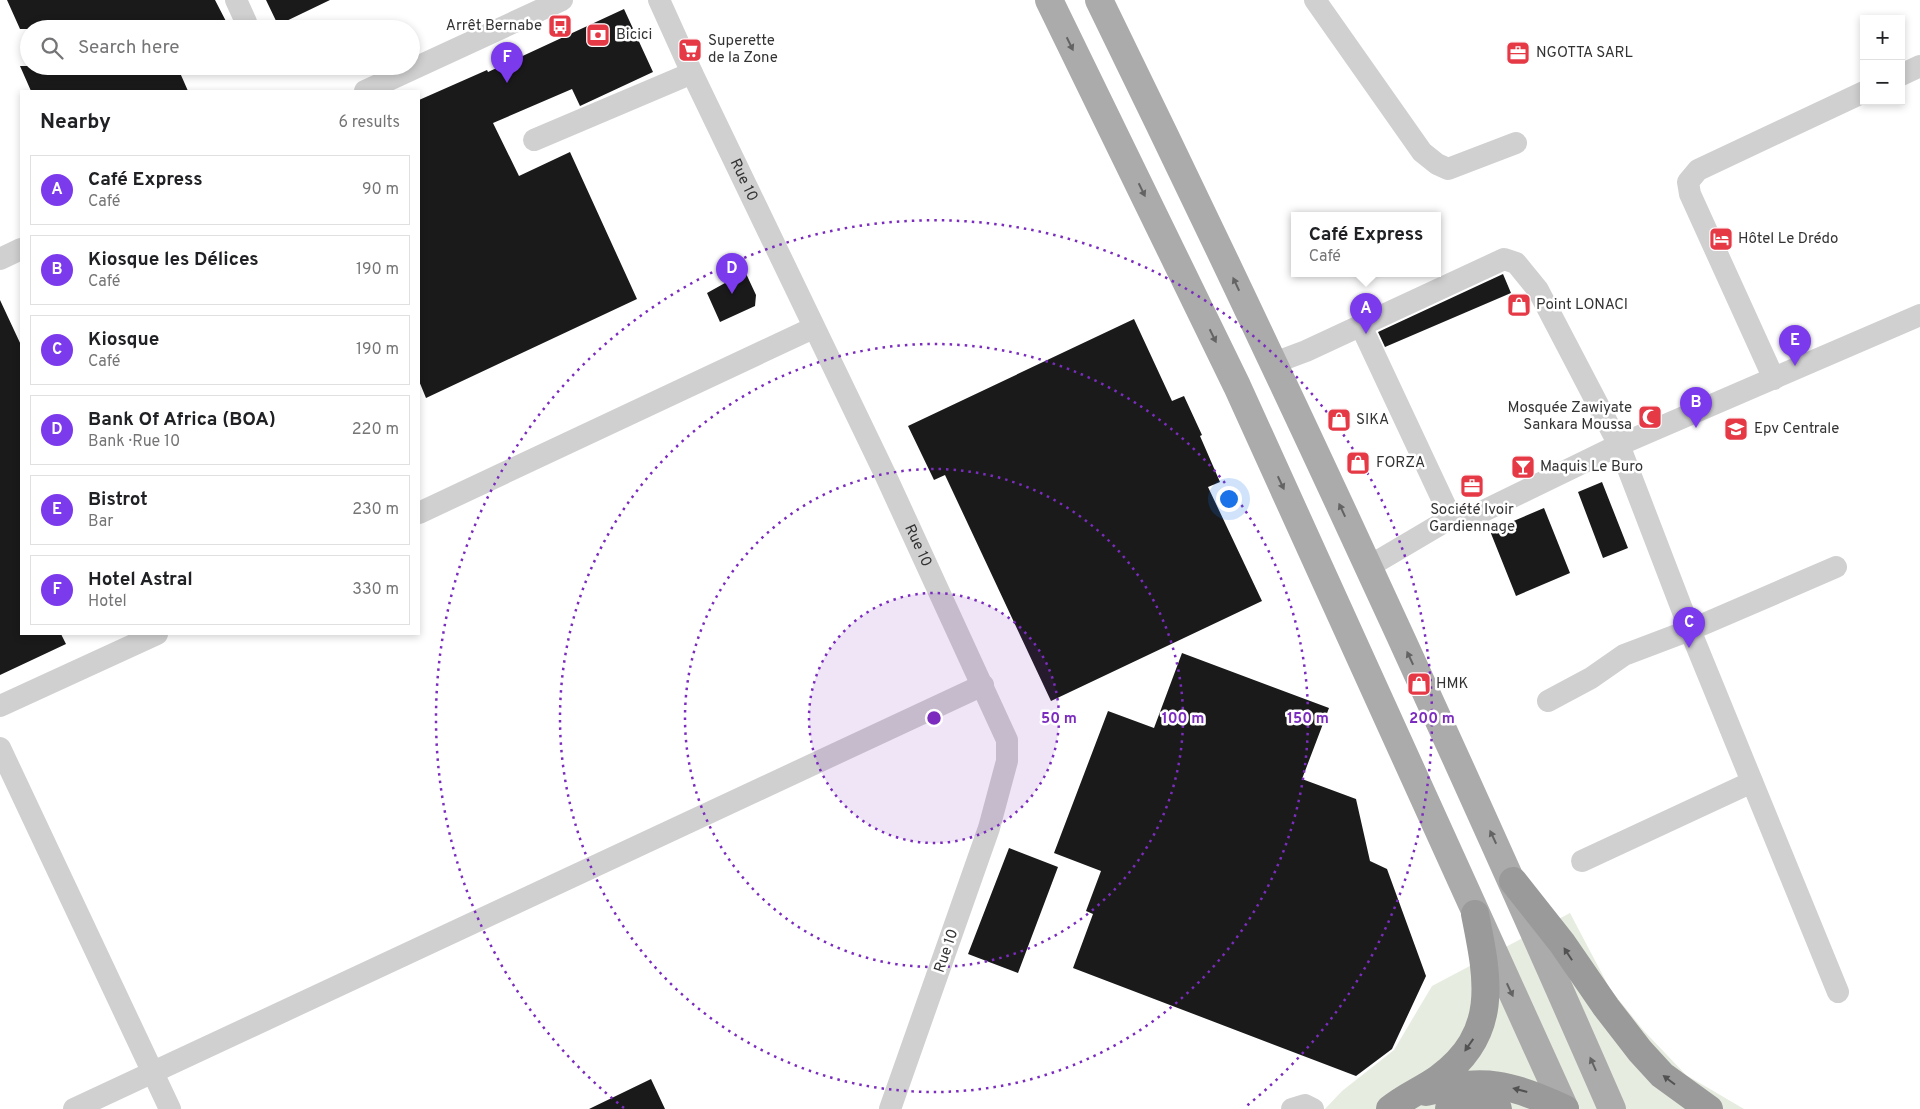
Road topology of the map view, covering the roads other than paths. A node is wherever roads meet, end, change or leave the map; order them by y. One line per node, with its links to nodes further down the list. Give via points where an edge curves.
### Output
1 (236, 0): 7 (street)
2 (562, 0): 8 (street)
3 (660, 0): 10 (street, Rue 10)
4 (1049, 0): 38 (main road, one-way to 38, via 1237,386)
5 (1099, 0): 22 (main road, one-way to 5)
6 (1315, 0): 16 (street, via 1422,152 1437,164 1448,169)
7 (245, 20)
8 (420, 66)
9 (1920, 66): 11 (street)
10 (692, 73): 15 (street); 21 (street, Rue 10)
11 (1905, 73)
12 (400, 75): 13 (street)
13 (367, 90)
14 (1860, 94): 23 (street, via 1698,170 1688,182 1690,194)
15 (534, 140)
16 (1516, 143)
17 (20, 249): 18 (street)
18 (0, 259)
19 (1920, 315): 23 (street)
20 (1361, 326): 22 (street); 24 (street, via 1504,259 1511,260 1538,290); 26 (street)
21 (813, 328): 25 (street); 31 (street, Rue 10)
22 (1274, 363): 27 (main road, one-way to 22)
23 (1774, 379): 24 (street)
24 (1619, 444): 26 (street, via 1465,520); 29 (street)
25 (420, 513)
26 (1451, 518): 27 (street)
27 (1368, 566): 37 (main road, one-way to 27)
28 (1836, 567): 29 (street)
29 (1690, 630): 32 (street, via 1624,655 1591,678); 35 (street)
30 (155, 635): 33 (street)
31 (983, 685): 40 (street); 44 (street, Rue 10, via 1007,740 1007,762 989,828)
32 (1548, 701)
33 (0, 706)
34 (0, 748): 40 (street)
35 (1752, 782): 36 (street); 39 (street)
36 (1582, 861)
37 (1513, 881): 50 (main road, one-way to 37); 51 (highway, one-way to 37, via 1662,1074 1640,1051)
38 (1475, 914): 41 (highway, one-way to 41, via 1487,998 1483,1020 1451,1068); 49 (main road, one-way to 49)
39 (1838, 992)
40 (153, 1072): 42 (street); 43 (street)
41 (1401, 1102): 49 (highway, one-way to 41, via 1530,1093 1479,1083 1456,1084)
42 (74, 1109)
43 (170, 1109)
44 (890, 1109)
45 (1292, 1109): 46 (street, via 1305,1105)
46 (1314, 1109)
47 (1449, 1109): 48 (highway)
48 (1498, 1109)
49 (1565, 1109)
50 (1612, 1109)
51 (1709, 1109)

